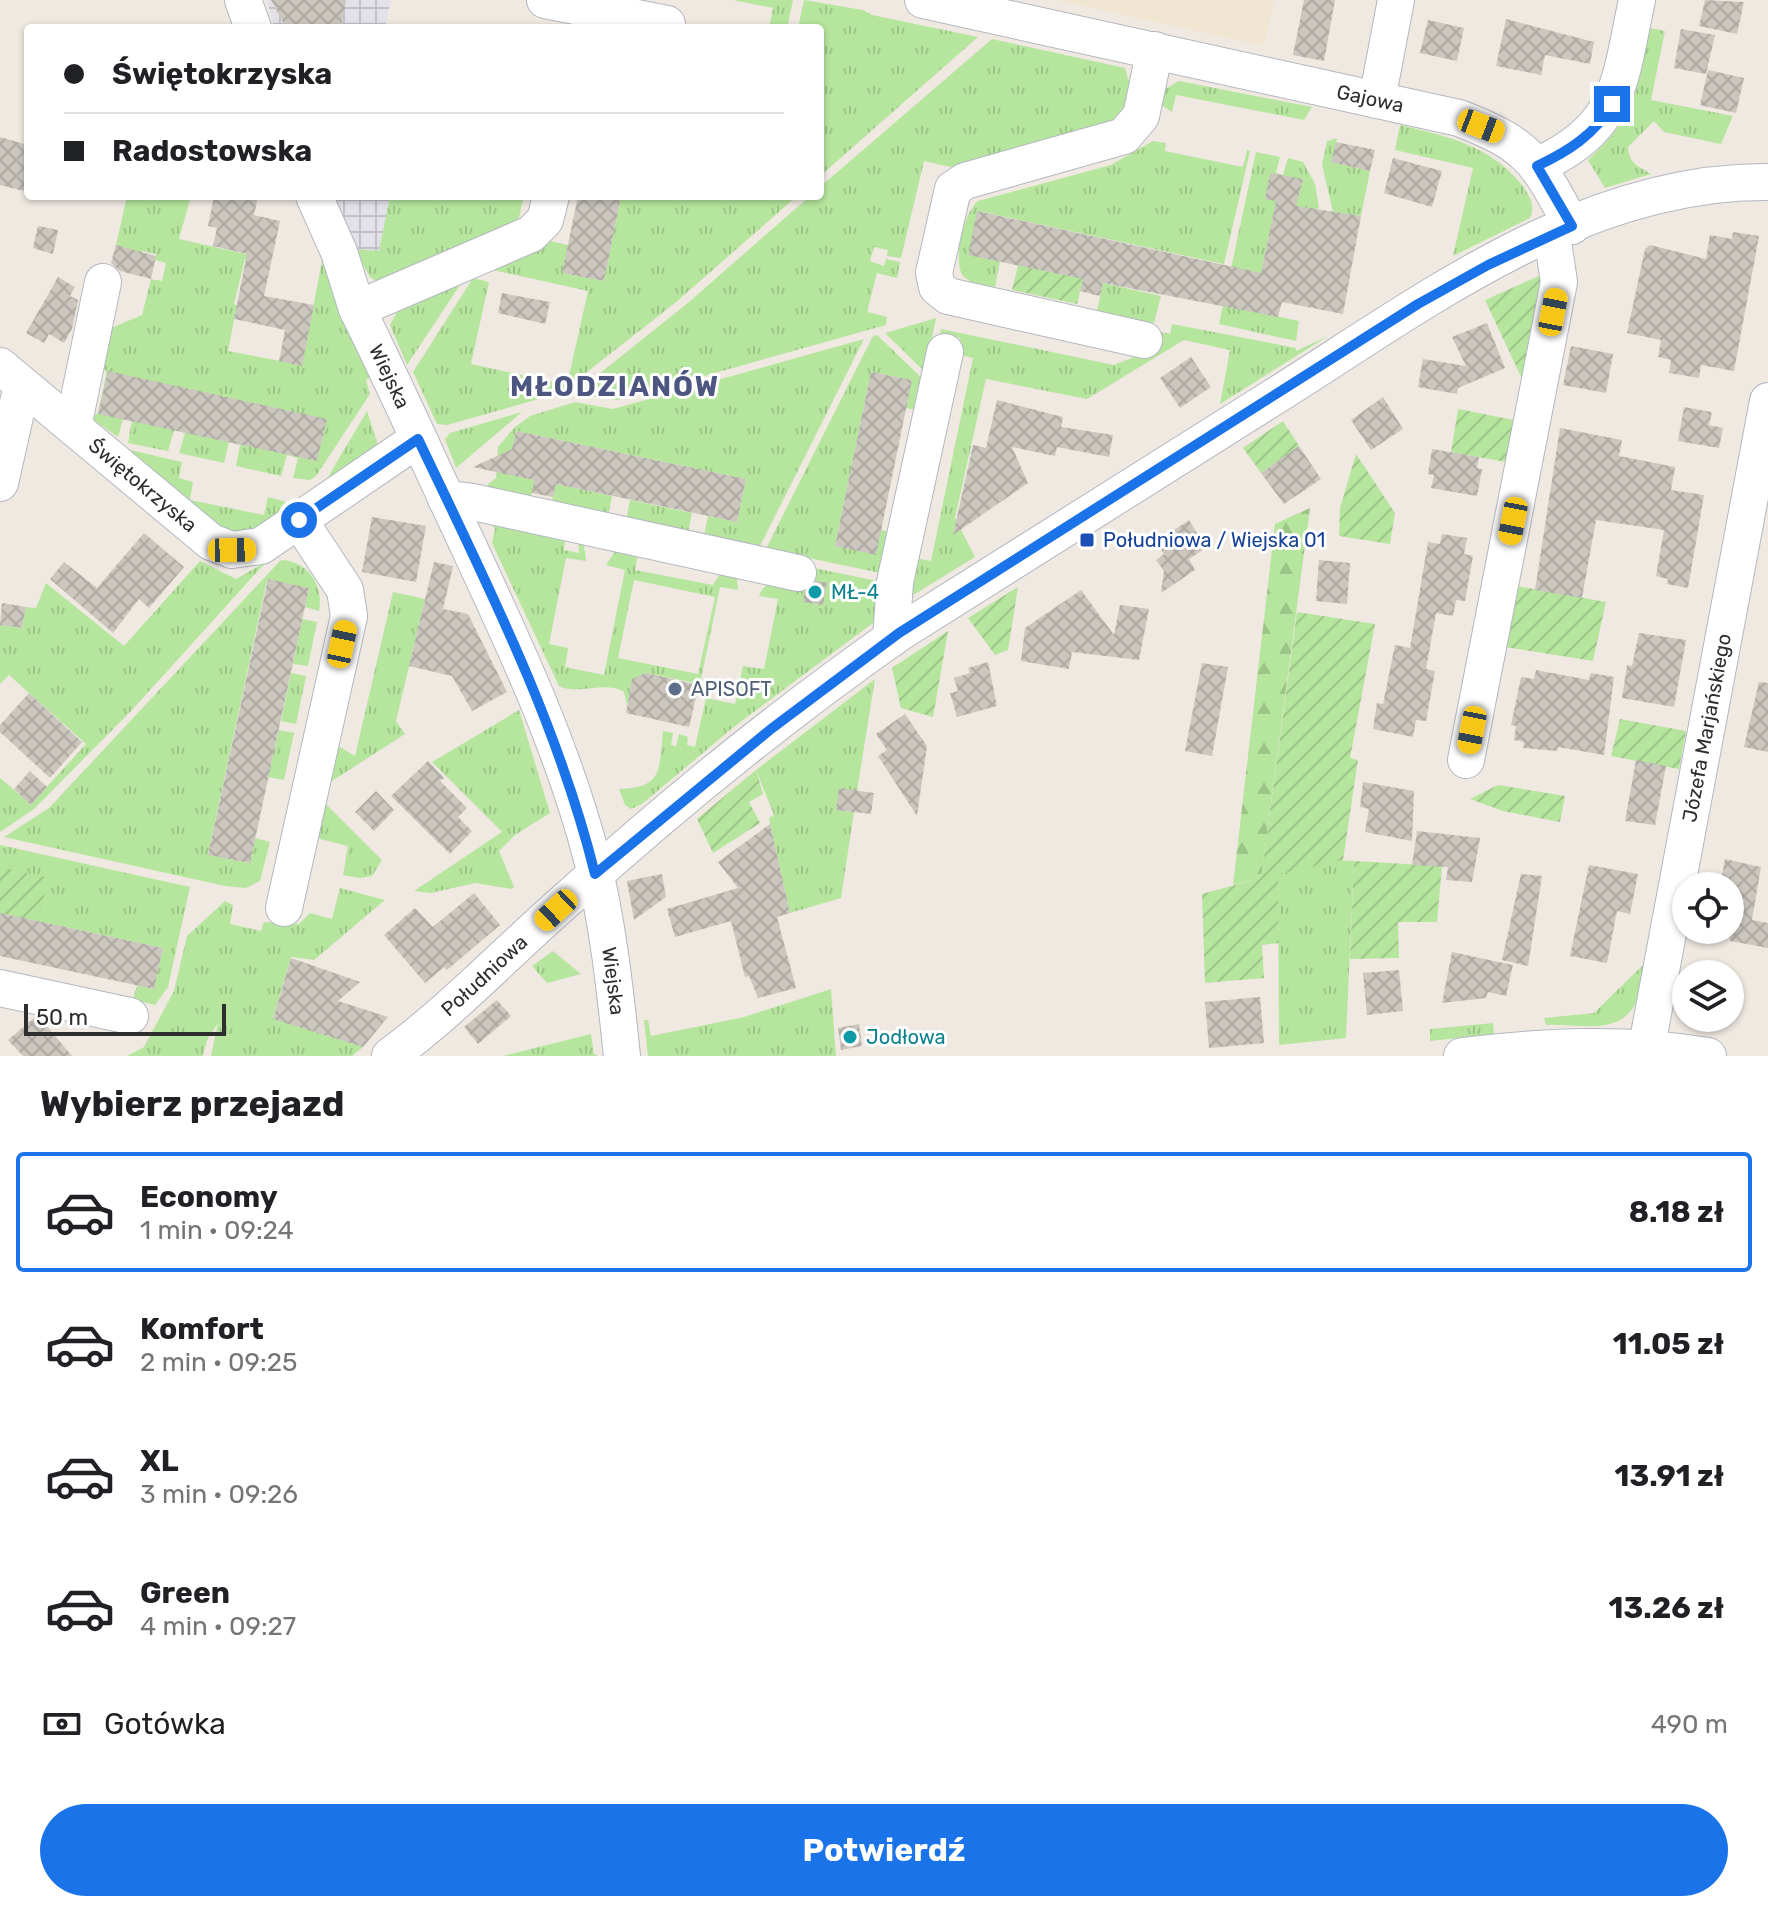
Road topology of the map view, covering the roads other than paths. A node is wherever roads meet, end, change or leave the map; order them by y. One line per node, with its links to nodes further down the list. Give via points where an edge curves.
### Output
1 (243, 0): 7 (street)
2 (545, 0): 6 (street)
3 (926, 0): 9 (street, Gajowa)
4 (1396, 0): 10 (street)
5 (1637, 0): 11 (street, via 1618,90 1605,116 1569,149)
6 (590, 12): 8 (street)
7 (252, 24)
8 (667, 24)
9 (1155, 50): 10 (street, Gajowa); 18 (street, via 1141,116 1124,136 965,181 953,189 934,273 937,287 948,296)
10 (1377, 100): 11 (street, Gajowa, via 1437,112 1503,135)
11 (1537, 166): 15 (street, Gajowa)
12 (1768, 182): 15 (street, via 1689,188)
13 (316, 200): 17 (street, Wiejska)
14 (550, 200): 17 (street, via 545,220 531,234)
15 (1562, 230): 28 (street, Południowa, via 1418,304); 29 (street, via 1559,282)
16 (103, 282): 22 (street)
17 (357, 309): 23 (street, Wiejska)
18 (1144, 340)
19 (945, 352): 28 (street, via 895,582)
20 (11, 375): 22 (street, Świętokrzyska); 24 (street)
21 (1768, 401): 34 (street, Józefa Marjańskiego)
22 (73, 427): 26 (street, Świętokrzyska, via 215,545 232,550 261,546)
23 (418, 439): 25 (street, Wiejska); 26 (street, Świętokrzyska)
24 (0, 483)
25 (446, 499): 27 (street); 30 (street, Wiejska, via 530,678)
26 (299, 520): 31 (street, via 345,590 349,616)
27 (798, 573)
28 (891, 639): 30 (street, Południowa, via 746,748)
29 (1466, 760)
30 (595, 874): 35 (street, Południowa); 36 (street, Wiejska, via 611,949)
31 (284, 908)
32 (0, 988): 33 (street)
33 (130, 1016)
34 (1646, 1051): 37 (street, via 1539,1047); 38 (street)
35 (390, 1056)
36 (622, 1056)
37 (1462, 1056)
38 (1708, 1056)

